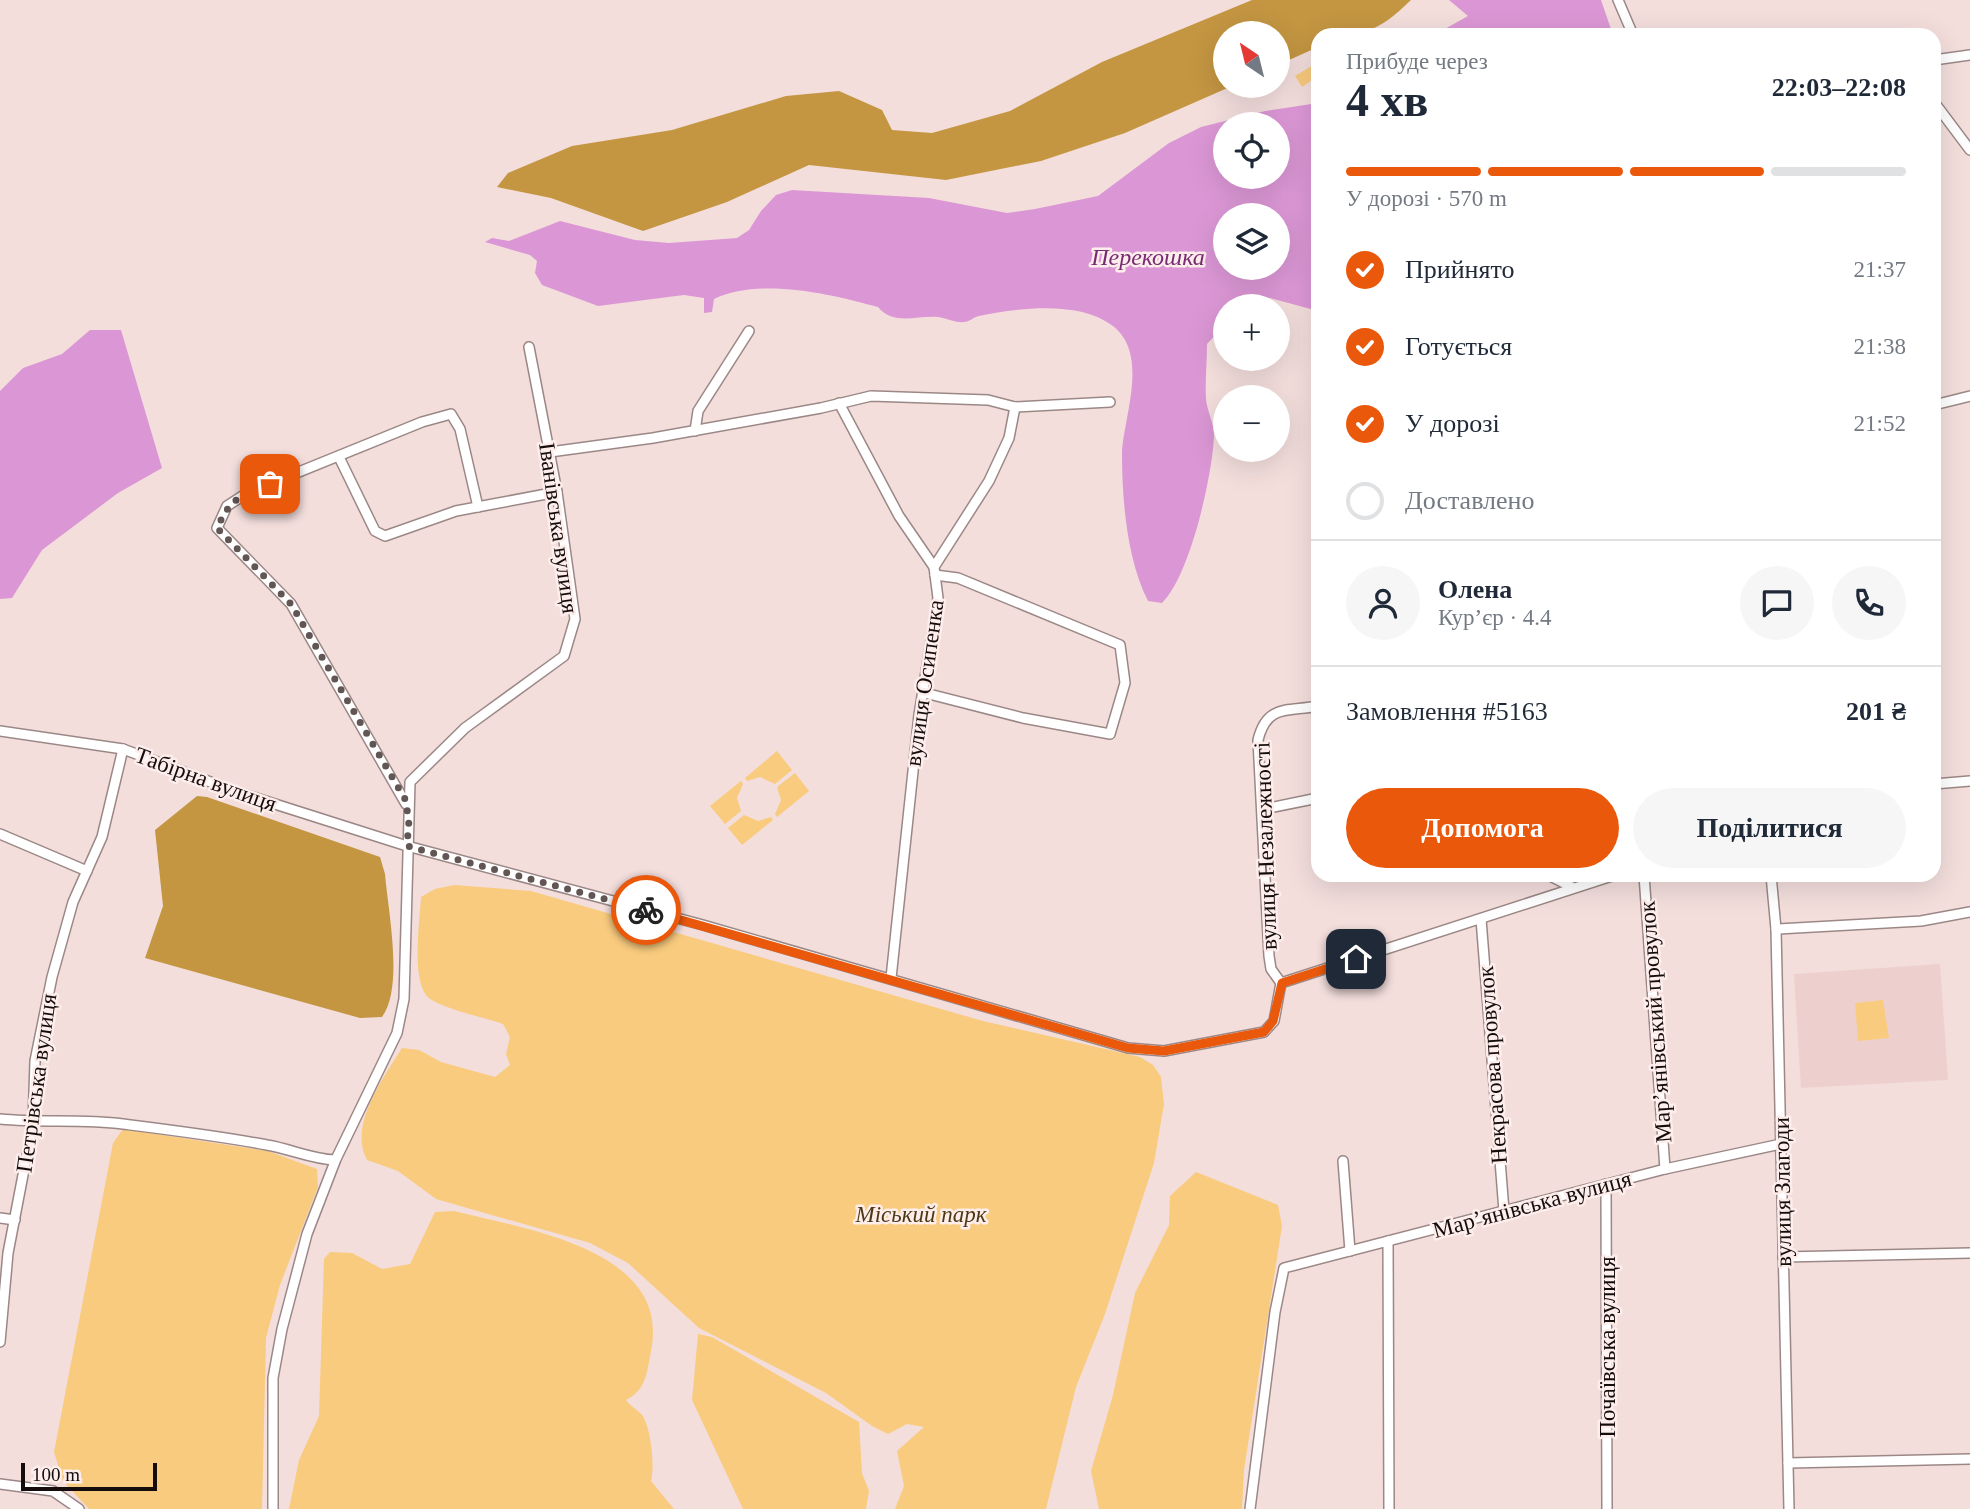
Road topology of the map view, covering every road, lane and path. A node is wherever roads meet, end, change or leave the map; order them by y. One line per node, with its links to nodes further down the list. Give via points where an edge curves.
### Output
1 (1618, 0): 2 (street)
2 (1630, 28)
3 (1970, 55): 4 (street)
4 (1941, 59)
5 (1941, 111): 6 (street)
6 (1970, 150)
7 (748, 331): 14 (street, via 698,411)
8 (529, 347): 15 (street, Іванівська вулиця)
9 (1970, 396): 11 (street)
10 (1110, 402): 13 (street)
11 (1941, 402)
12 (839, 403): 13 (street, via 871,396 988,400); 14 (street); 19 (street, via 899,516)
13 (1015, 407): 19 (street, вулиця Осипенка, via 1009,438 989,481)
14 (695, 430): 15 (street)
15 (550, 452): 17 (street, Іванівська вулиця)
16 (339, 457): 18 (street, via 375,531 385,536); 18 (street, via 451,414 460,429); 28 (street, via 247,493 227,506 217,528 291,604 405,799)
17 (557, 492): 18 (street); 28 (street, Іванівська вулиця, via 575,619 564,656 465,728 410,782)
18 (478, 507)
19 (935, 571): 20 (street, вулиця Осипенка, via 938,598); 20 (street, via 1120,645 1125,683 1110,734)
20 (925, 693): 40 (street, вулиця Осипенка)
21 (1311, 707): 27 (street, вулиця Незалежності, via 1281,710 1261,729)
22 (0, 731): 23 (street, Табірна вулиця)
23 (123, 750): 30 (street, Табірна вулиця); 31 (street, Петрівська вулиця, via 102,836)
24 (1970, 781): 25 (street)
25 (1941, 783)
26 (1311, 799): 27 (street)
27 (1264, 809): 41 (street, вулиця Незалежності, via 1269,956 1271,969)
28 (409, 820): 30 (street, Іванівська вулиця)
29 (0, 834): 31 (street)
30 (407, 846): 40 (street, Табірна вулиця); 45 (street, Іванівська вулиця, via 404,999 397,1033)
31 (87, 871): 43 (street, Петрівська вулиця, via 52,977 35,1061)
32 (1562, 882): 36 (street)
33 (1590, 882): 36 (street)
34 (1644, 882): 47 (street, Мар’янівський провулок)
35 (1772, 882): 39 (street, вулиця Злагоди)
36 (1572, 887): 38 (street)
37 (1970, 912): 39 (street, via 1921,921)
38 (1481, 919): 41 (street); 49 (street, Некрасова провулок)
39 (1776, 929): 44 (street, вулиця Злагоди)
40 (891, 978): 41 (street, Табірна вулиця, via 1128,1048 1164,1051 1264,1032 1273,1021)
41 (1282, 983)
42 (0, 1119): 43 (street)
43 (33, 1123): 45 (street, via 43,1119 122,1124); 51 (street, Петрівська вулиця)
44 (1781, 1144): 47 (street, Мар’янівська вулиця); 56 (street, вулиця Злагоди)
45 (335, 1160): 62 (street, Іванівська вулиця, via 307,1234 273,1378)
46 (1343, 1161): 53 (street)
47 (1665, 1169): 48 (street, Мар’янівська вулиця)
48 (1606, 1184): 49 (street, Мар’янівська вулиця); 65 (street, Почаївська вулиця)
49 (1504, 1211): 52 (street, Мар’янівська вулиця)
50 (0, 1218): 51 (street)
51 (15, 1220): 54 (street, Петрівська вулиця)
52 (1388, 1241): 53 (street, Мар’янівська вулиця); 64 (street)
53 (1350, 1251): 63 (street, Мар’янівська вулиця, via 1284,1268)
54 (4, 1253): 57 (street, Петрівська вулиця)
55 (1970, 1253): 56 (street)
56 (1783, 1257): 59 (street, вулиця Злагоди)
57 (0, 1342)
58 (1970, 1459): 59 (street)
59 (1788, 1463): 66 (street, вулиця Злагоди)
60 (0, 1484): 61 (street, via 53,1491)
61 (79, 1509)
62 (273, 1509)
63 (1250, 1509)
64 (1389, 1509)
65 (1607, 1509)
66 (1789, 1509)

